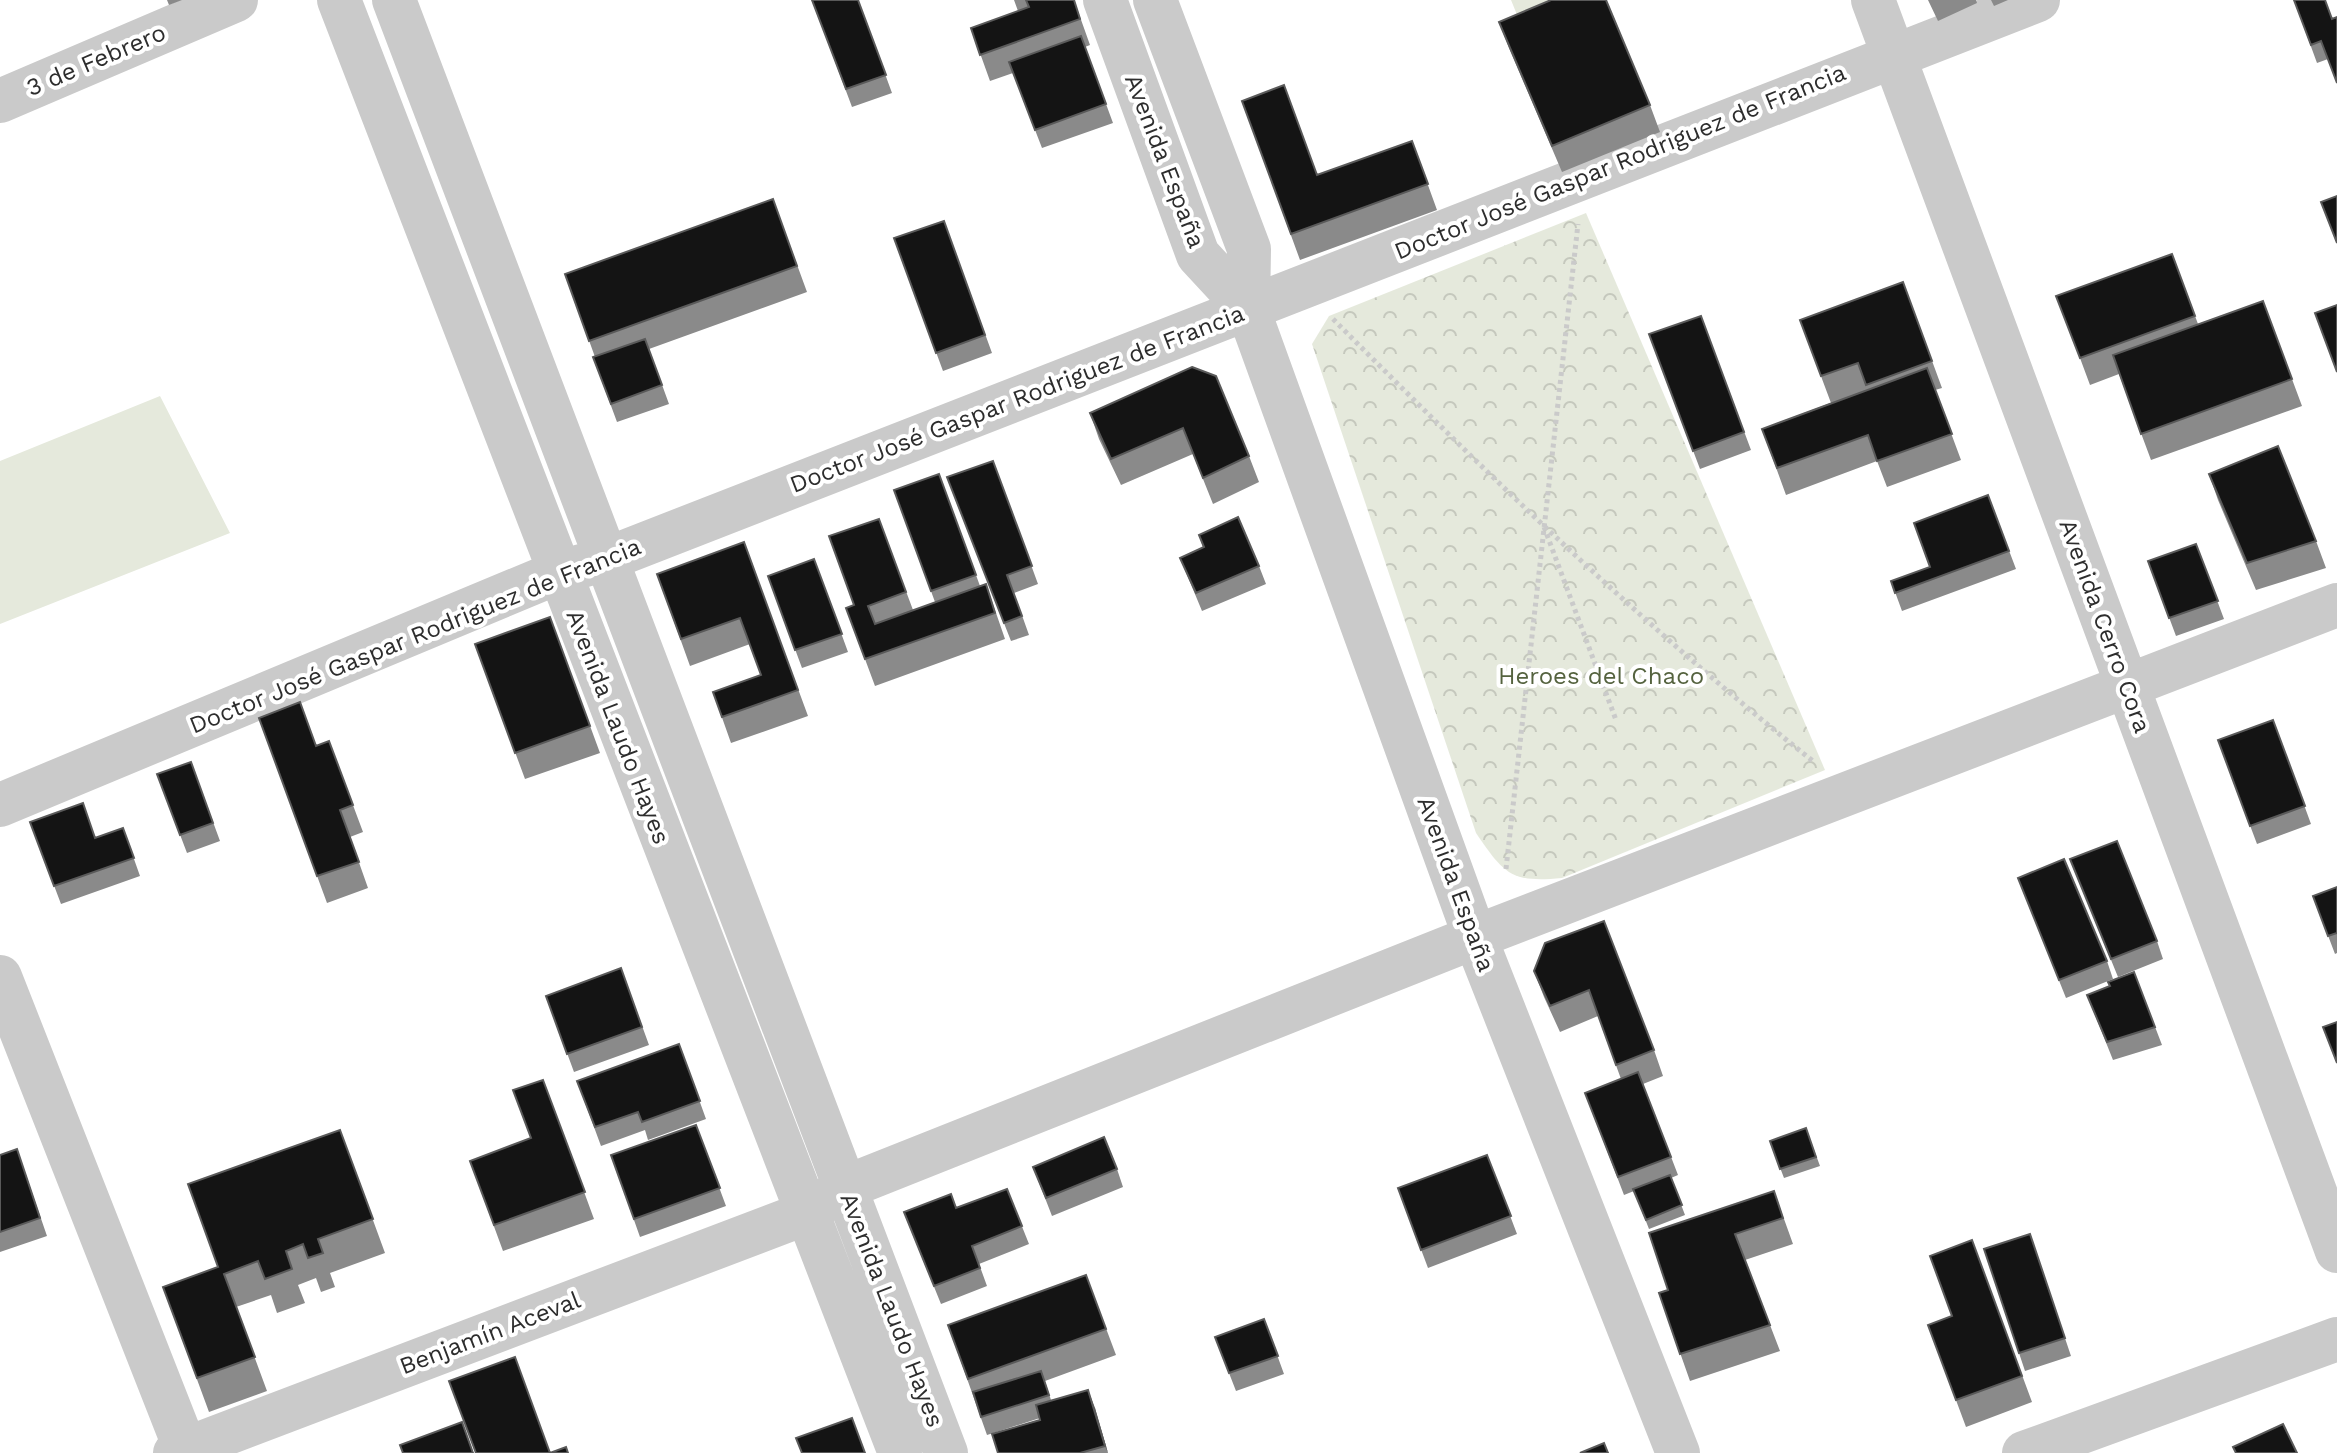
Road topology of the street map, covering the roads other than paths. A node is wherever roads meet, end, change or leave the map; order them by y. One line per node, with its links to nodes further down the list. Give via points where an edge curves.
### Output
1 (236, 0): 9 (street, 3 de Febrero)
2 (339, 0): 12 (street, Avenida Laudo Hayes)
3 (394, 0): 11 (street, Avenida Laudo Hayes)
4 (1105, 0): 10 (street, Avenida España, via 1198,255)
5 (1155, 0): 10 (street, Avenida España, via 1249,249)
6 (1873, 0): 8 (street, Avenida Cerro Cora)
7 (2038, 0): 8 (street, Doctor José Gaspar Rodriguez de Francia)
8 (1894, 54): 10 (street, Doctor José Gaspar Rodriguez de Francia); 14 (street, Avenida Cerro Cora)
9 (0, 101)
10 (1248, 309): 11 (street, Doctor José Gaspar Rodriguez de Francia); 16 (street, Avenida España)
11 (604, 560): 12 (street, Doctor José Gaspar Rodriguez de Francia); 18 (street, Avenida Laudo Hayes)
12 (559, 572): 15 (street, Doctor José Gaspar Rodriguez de Francia); 19 (street, Avenida Laudo Hayes)
13 (2337, 605): 14 (street, Benjamín Aceval)
14 (2128, 689): 16 (street, Benjamín Aceval); 20 (street, Avenida Cerro Cora)
15 (0, 805)
16 (1475, 937): 18 (street, Benjamín Aceval); 25 (street, Avenida España)
17 (0, 977): 22 (street)
18 (846, 1187): 19 (street, Benjamín Aceval); 24 (street, Avenida Laudo Hayes)
19 (804, 1214): 22 (street, Benjamín Aceval); 23 (street, Avenida Laudo Hayes)
20 (2337, 1251)
21 (2337, 1339): 26 (street)
22 (183, 1452)
23 (900, 1453)
24 (946, 1453)
25 (1678, 1453)
26 (2024, 1453)

